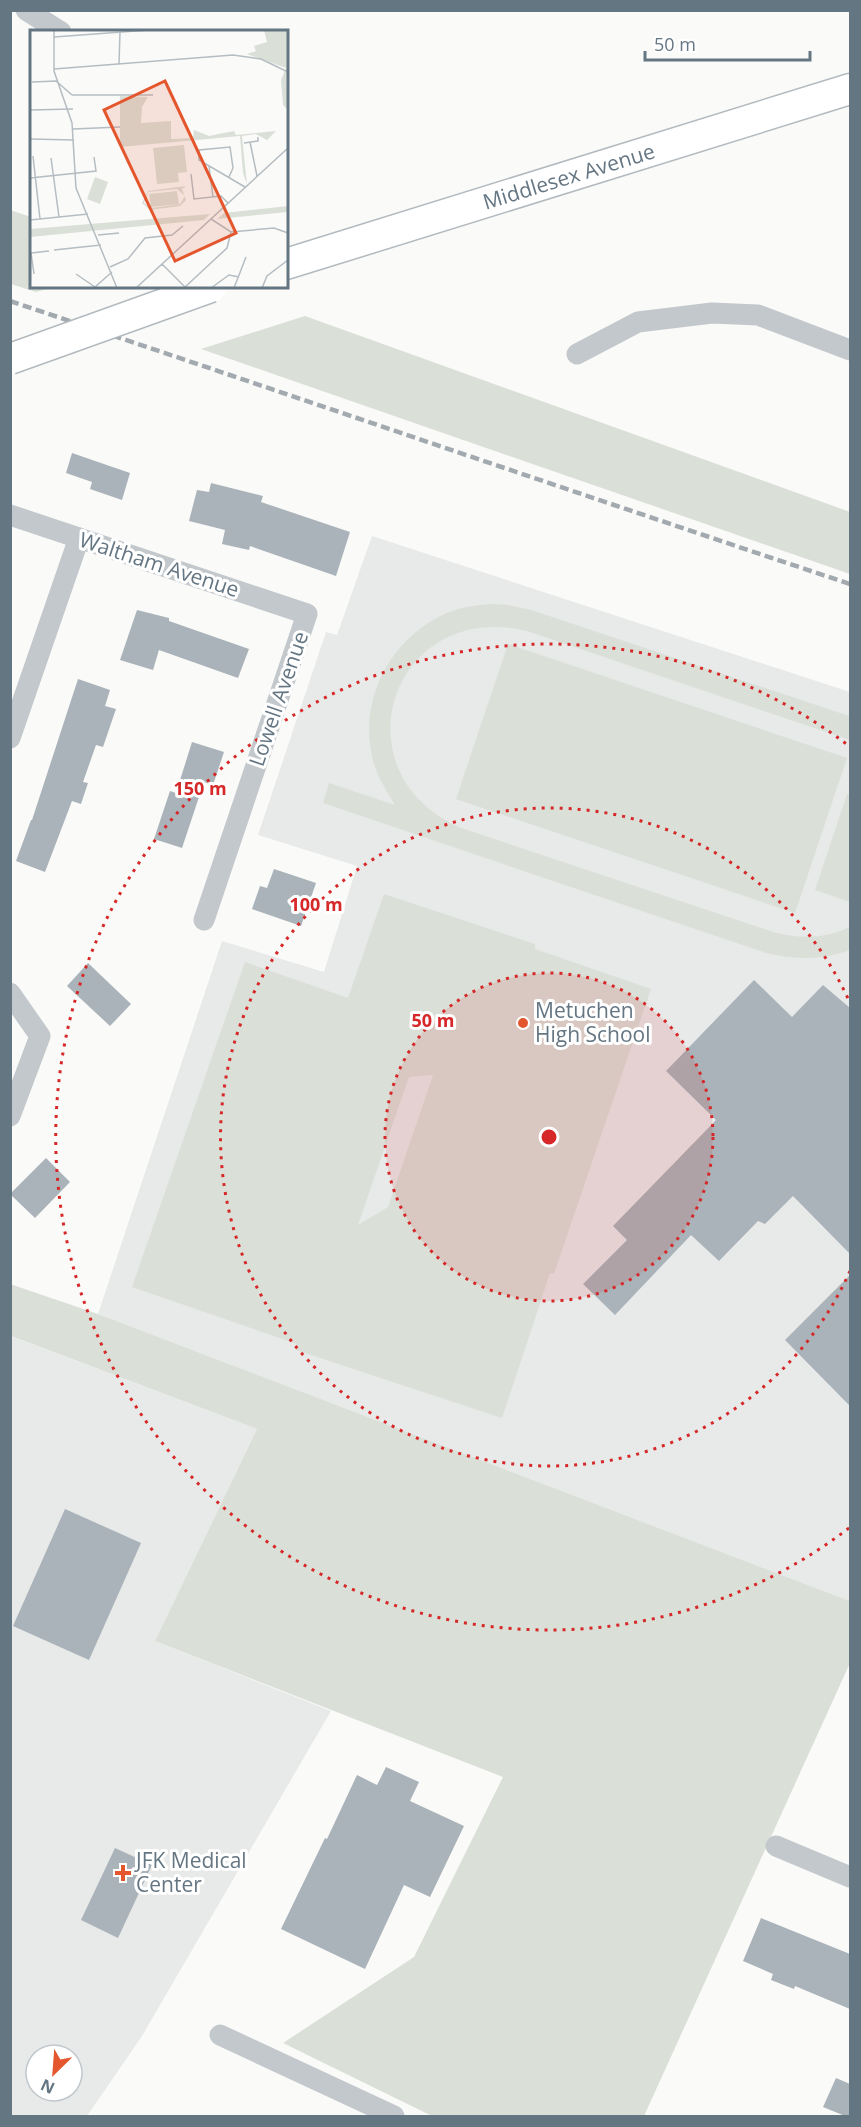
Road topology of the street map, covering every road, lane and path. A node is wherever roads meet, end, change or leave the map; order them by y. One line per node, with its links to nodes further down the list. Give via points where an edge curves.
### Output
1 (26, 10): 2 (street)
2 (61, 23)
3 (850, 89): 4 (main road, Middlesex Avenue)
4 (288, 263)
5 (209, 288): 8 (main road, bridge)
6 (850, 350): 7 (street, via 758,315 712,313 638,322)
7 (577, 354)
8 (10, 359)
9 (10, 515): 10 (street, Waltham Avenue)
10 (79, 538): 11 (street, Waltham Avenue); 12 (street)
11 (307, 614): 13 (street, Lowell Avenue)
12 (10, 738)
13 (204, 920)
14 (10, 993): 15 (street, via 40,1036)
15 (10, 1116)
16 (776, 1846): 17 (street)
17 (850, 1877)
18 (220, 2035): 19 (street)
19 (394, 2116)

